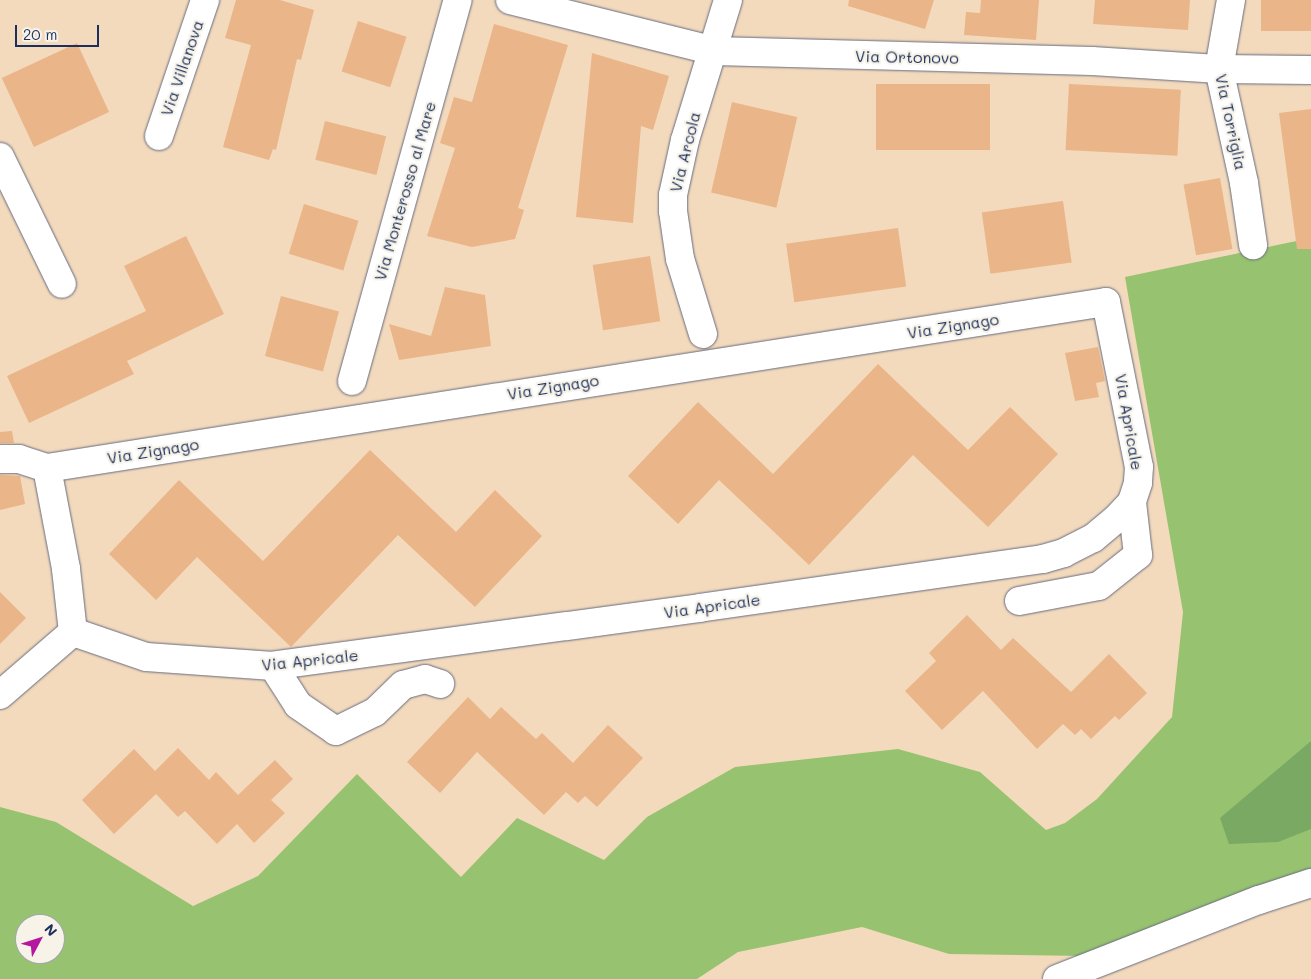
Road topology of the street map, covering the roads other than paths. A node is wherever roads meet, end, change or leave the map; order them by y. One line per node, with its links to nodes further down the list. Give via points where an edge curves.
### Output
1 (205, 0): 9 (street, Via Villanova)
2 (458, 0): 15 (street, Via Monterosso al Mare)
3 (510, 0): 6 (street, Via Ortonovo)
4 (728, 0): 6 (street, Via Arcola)
5 (1231, 0): 7 (street, Via Torriglia)
6 (714, 51): 7 (street, Via Ortonovo, via 1092,61); 14 (street, Via Arcola, via 679,162 672,211 680,259)
7 (1219, 69): 8 (street, Via Ortonovo); 11 (street, Via Torriglia, via 1244,183)
8 (1311, 70)
9 (159, 136)
10 (0, 158): 12 (street)
11 (1253, 245)
12 (62, 284)
13 (1106, 302): 17 (street, Via Zignago); 18 (street, Via Apricale, via 1139,467)
14 (703, 334)
15 (352, 381)
16 (0, 459): 17 (street, Via Zignago, via 19,459)
17 (47, 468): 20 (street, via 66,569)
18 (1132, 502): 19 (street, via 1138,555 1100,586); 21 (street, Via Apricale, via 1093,538 1043,559)
19 (1018, 601)
20 (73, 632): 21 (street, Via Apricale, via 146,658); 23 (street)
21 (273, 666): 22 (street, via 298,705 336,732 375,712 403,685 425,679)
22 (440, 684)
23 (0, 695)
24 (1311, 883): 25 (street)
25 (1057, 979)

